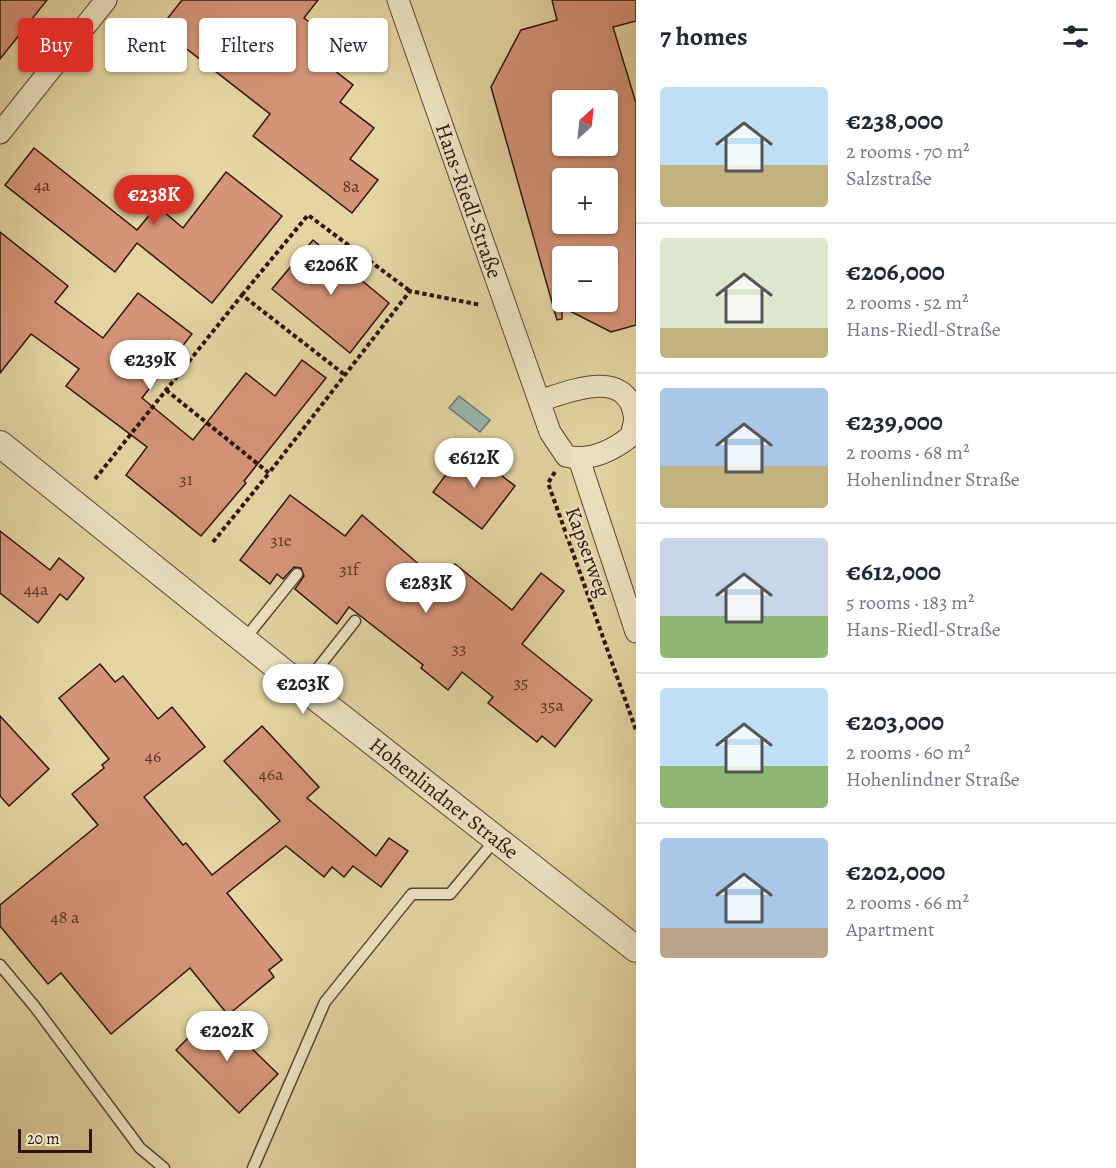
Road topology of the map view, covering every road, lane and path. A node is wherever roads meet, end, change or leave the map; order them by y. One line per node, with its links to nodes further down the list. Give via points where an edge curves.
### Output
1 (106, 0): 3 (street)
2 (398, 0): 6 (street, Hans-Riedl-Straße)
3 (0, 133)
4 (410, 291): 5 (path, via 308,215); 6 (path); 7 (path)
5 (242, 295): 7 (path); 8 (path)
6 (507, 310): 9 (street, Hans-Riedl-Straße)
7 (345, 375): 13 (path)
8 (166, 390): 13 (path); 14 (path)
9 (539, 401): 10 (street, via 597,386 613,387 628,398); 12 (street, Hans-Riedl-Straße, via 550,432)
10 (636, 415): 12 (street, via 631,436 613,451)
11 (0, 444): 19 (street, Hohenlindner Straße)
12 (573, 457): 18 (street, Hans-Riedl-Straße); 21 (path, Kapserweg, via 548,483)
13 (268, 473): 15 (path)
14 (95, 479)
15 (213, 542)
16 (297, 574): 19 (lane)
17 (355, 621): 20 (lane)
18 (636, 632)
19 (244, 640): 20 (street, Hohenlindner Straße)
20 (303, 687): 22 (street, Hohenlindner Straße)
21 (636, 730)
22 (496, 839): 23 (street, Hohenlindner Straße); 26 (lane, via 450,894 412,894 326,1002)
23 (636, 949)
24 (0, 965): 25 (lane, via 140,1148)
25 (164, 1168)
26 (253, 1168)

